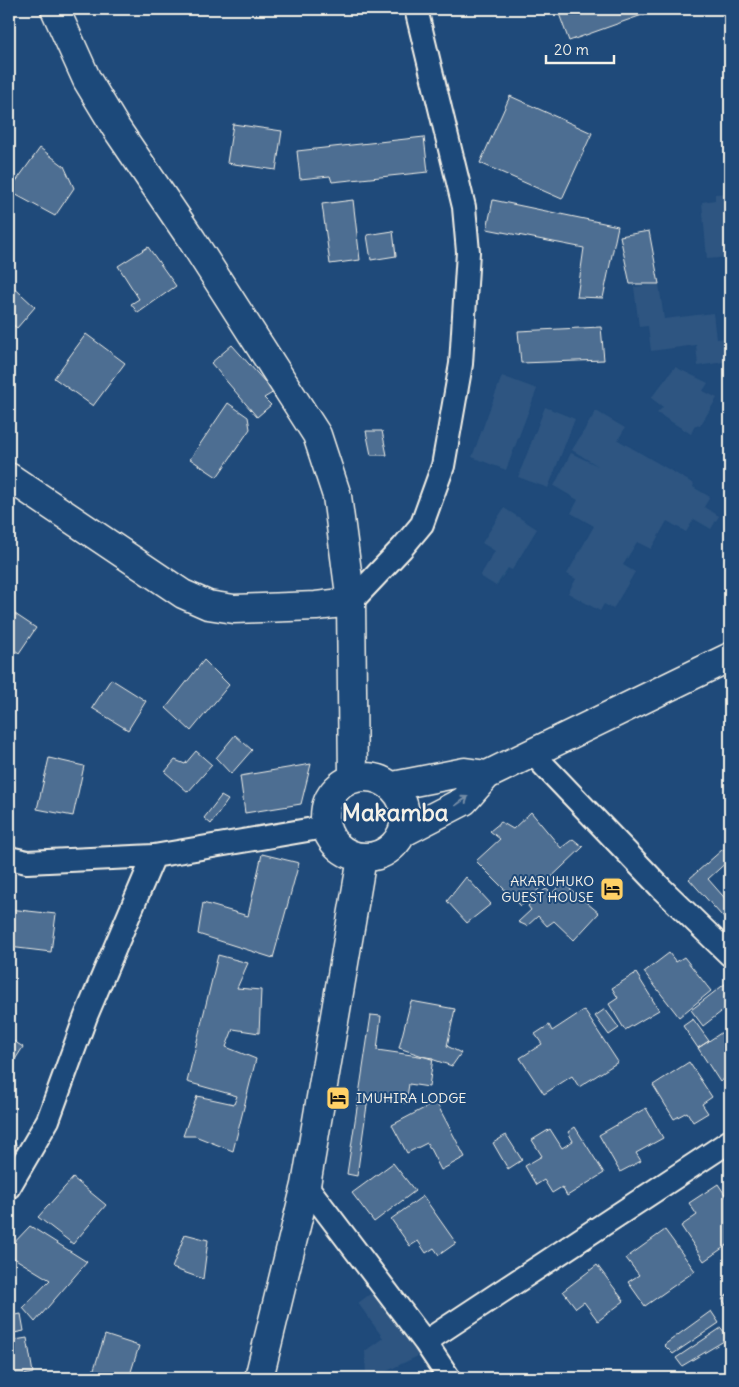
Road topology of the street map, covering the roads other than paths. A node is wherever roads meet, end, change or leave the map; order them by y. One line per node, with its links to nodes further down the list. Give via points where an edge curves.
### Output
1 (55, 9): 4 (main road, via 87,80 116,128 317,435 337,496)
2 (416, 9): 4 (street, via 464,207 468,252 461,364 443,466 422,524)
3 (9, 477): 4 (main road, via 183,594 208,605 234,609)
4 (351, 602): 8 (main road)
5 (730, 657): 6 (main road)
6 (532, 753): 7 (main road); 15 (street, via 662,889)
7 (487, 775): 9 (main road, via 465,772); 11 (main road, one-way to 7, via 464,801)
8 (353, 777): 9 (main road, via 376,777); 10 (main road, via 337,787 326,806)
9 (393, 786): 11 (main road, via 403,799 406,815)
10 (325, 827): 12 (street); 14 (main road, via 333,842 346,853)
11 (404, 832): 14 (main road, via 394,846 379,855)
12 (154, 856): 13 (street, via 27,862); 18 (street, via 86,1016 48,1120)
13 (9, 858)
14 (362, 858): 17 (main road)
15 (730, 954)
16 (730, 1141): 19 (street)
17 (306, 1185): 19 (street); 20 (main road)
18 (9, 1187)
19 (425, 1342): 21 (street)
20 (260, 1378)
21 (449, 1378)

